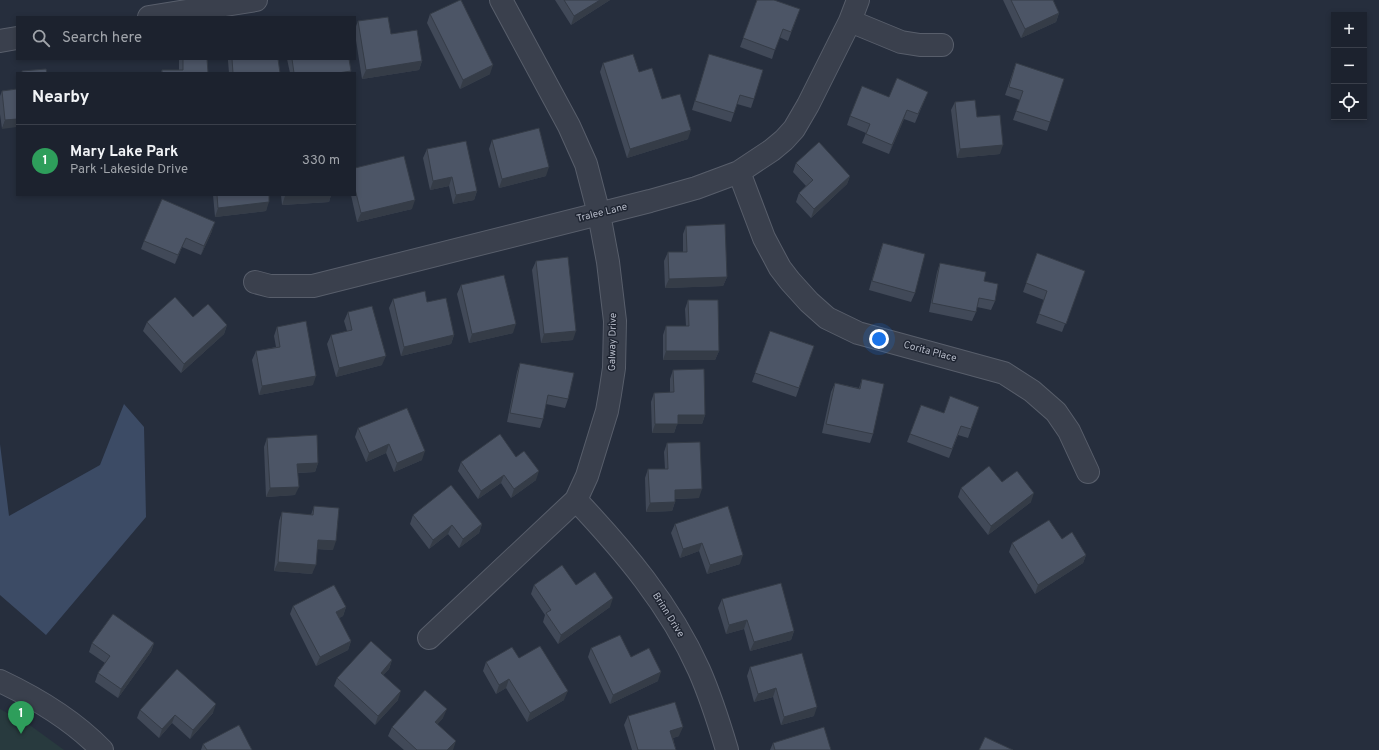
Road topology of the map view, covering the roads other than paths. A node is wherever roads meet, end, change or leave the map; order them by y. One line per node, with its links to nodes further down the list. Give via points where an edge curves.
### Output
1 (256, 0): 4 (street)
2 (501, 0): 10 (street, Galway Drive, via 569,126 586,164)
3 (858, 0): 5 (street, Tralee Lane)
4 (155, 16)
5 (850, 21): 8 (street, via 901,42); 9 (street, Tralee Lane, via 794,129 772,150)
6 (16, 38): 7 (street)
7 (0, 41)
8 (942, 45)
9 (739, 172): 10 (street, Tralee Lane, via 696,188); 12 (street, Corita Place, via 764,238 780,268 808,302 827,318 858,333 1004,373 1032,391 1056,412 1070,431)
10 (599, 214): 11 (street, Tralee Lane, via 313,286 270,286); 13 (street, Galway Drive, via 615,321 614,368 607,411 587,476)
11 (255, 282)
12 (1088, 472)
13 (576, 500): 14 (street, Galway Drive); 17 (street, Brinn Drive, via 642,574 675,626 699,669)
14 (429, 638)
15 (0, 681): 16 (street, via 28,695 67,721)
16 (102, 750)
17 (727, 750)

